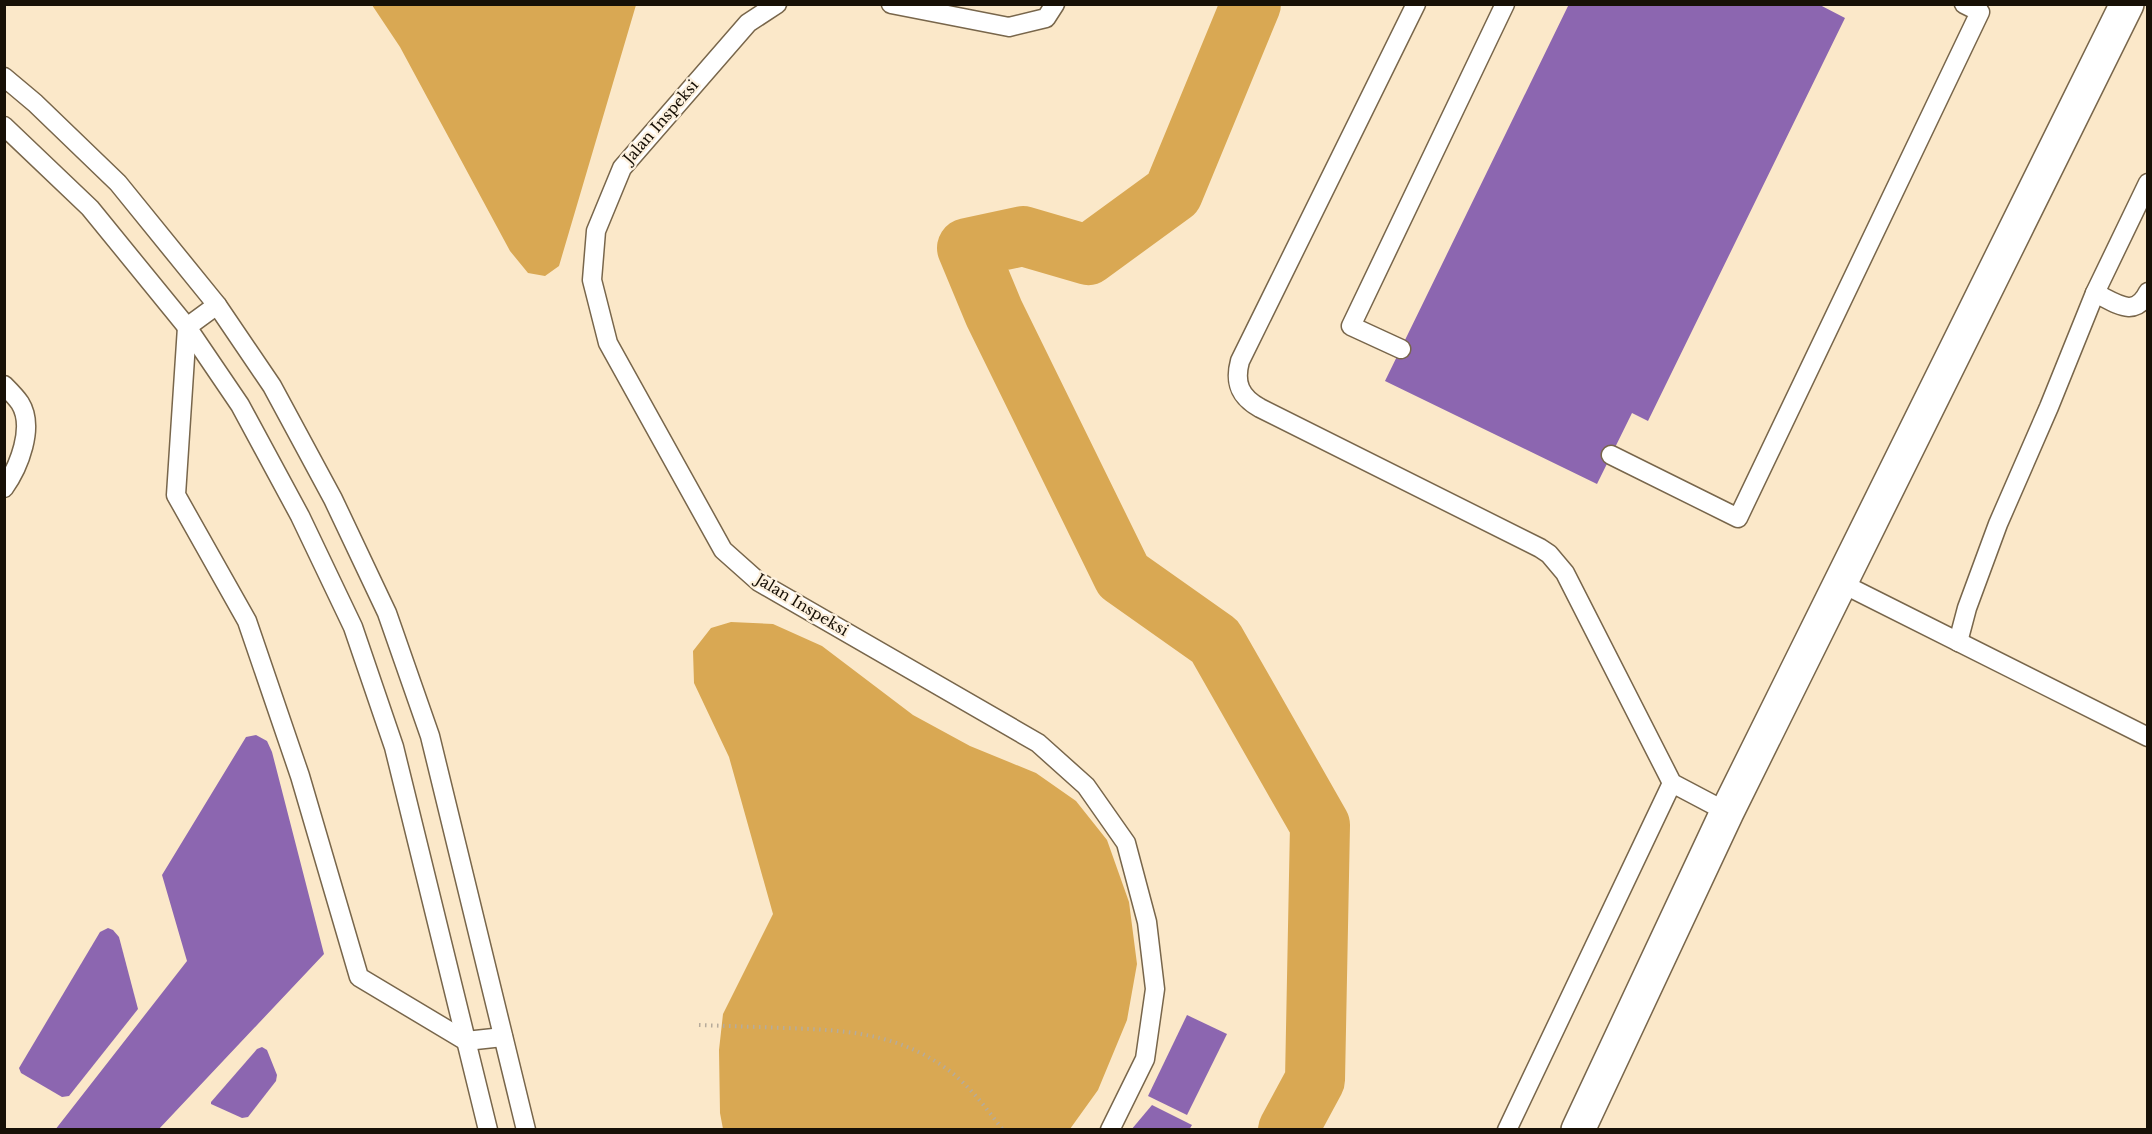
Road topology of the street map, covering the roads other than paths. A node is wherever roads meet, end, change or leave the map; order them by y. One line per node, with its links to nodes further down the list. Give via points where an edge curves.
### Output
1 (777, 4): 29 (lane, Jalan Inspeksi, via 748,23 622,168 596,231 592,280 608,343 723,550 759,582 1038,742 1086,786 1126,843 1147,922 1155,989 1145,1059)
2 (891, 4): 3 (lane, via 1010,27 1046,18)
3 (1055, 4)
4 (1416, 4): 23 (lane, via 1240,361 1237,385 1249,402 1549,554 1565,573)
5 (1505, 4): 16 (lane, via 1352,326)
6 (1964, 4): 18 (lane, via 1980,12 1738,518)
7 (2128, 4): 8 (lane); 20 (street)
8 (2148, 12)
9 (4, 77): 14 (lane, via 118,183)
10 (4, 126): 15 (lane, via 90,208)
11 (2148, 183): 13 (lane)
12 (2148, 292): 13 (lane, via 2143,302 2132,307)
13 (2095, 293): 21 (lane, via 1998,524)
14 (217, 305): 15 (lane); 25 (lane, via 272,386 333,499 387,614 430,736)
15 (187, 327): 26 (lane, via 246,416 353,627 394,747); 26 (lane, via 176,495 247,621 300,776 359,977)
16 (1401, 349)
17 (4, 385): 19 (lane, via 22,405 27,434 15,473)
18 (1611, 455)
19 (4, 488)
20 (1841, 583): 21 (lane); 24 (street)
21 (1958, 642): 22 (lane)
22 (2148, 737)
23 (1672, 783): 24 (lane); 30 (lane)
24 (1727, 812): 31 (street)
25 (503, 1037): 26 (lane); 28 (lane)
26 (466, 1041): 27 (lane)
27 (488, 1130)
28 (526, 1130)
29 (1110, 1130)
30 (1507, 1130)
31 (1578, 1130)

